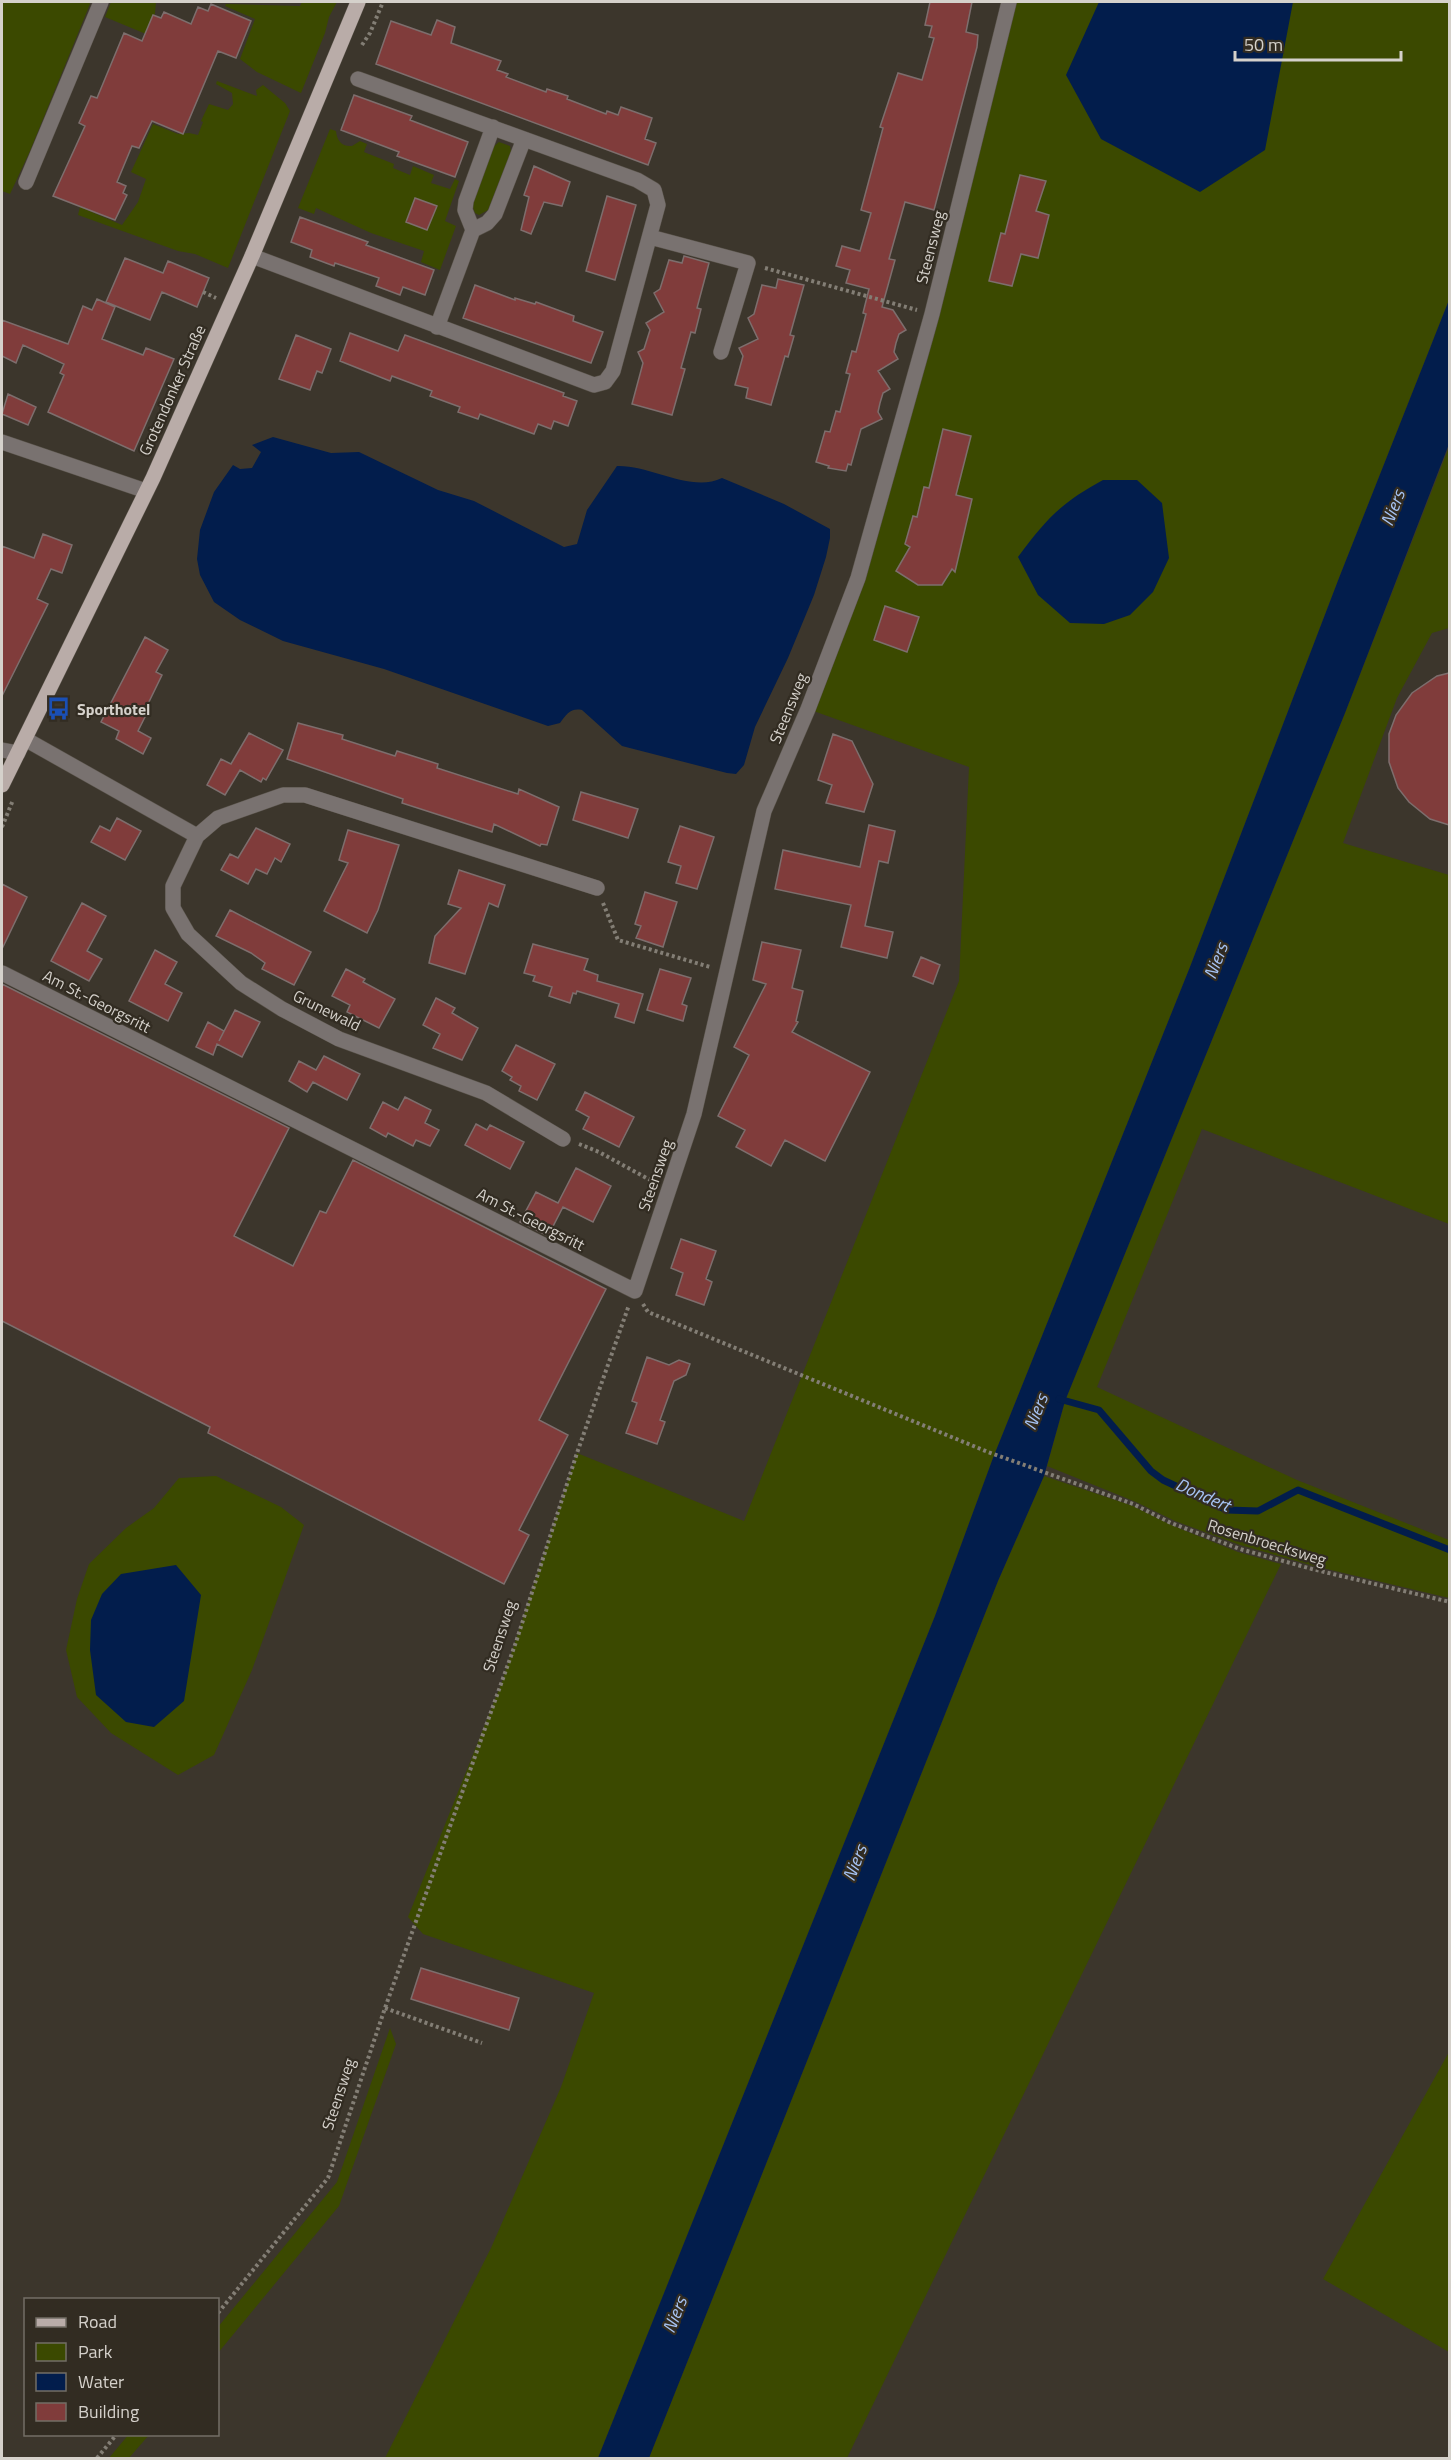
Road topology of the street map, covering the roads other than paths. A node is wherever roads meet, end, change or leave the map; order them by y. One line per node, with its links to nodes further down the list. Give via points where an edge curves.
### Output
1 (101, 2): 7 (street)
2 (358, 2): 10 (main road, Grotendonker Straße)
3 (1009, 2): 23 (street, Steensweg, via 932,314 858,578 764,811 694,1114)
4 (358, 80): 5 (street)
5 (493, 127): 6 (street); 8 (street, via 466,201)
6 (524, 139): 8 (street, via 495,214); 9 (street, via 654,190 658,205)
7 (26, 182)
8 (472, 230): 11 (street)
9 (650, 237): 11 (street, via 613,371 600,385); 12 (street, via 748,263)
10 (252, 256): 11 (street); 14 (main road, Grotendonker Straße)
11 (437, 327)
12 (722, 352)
13 (2, 442): 14 (street)
14 (146, 491): 15 (main road, Grotendonker Straße)
15 (25, 739): 17 (main road, Grotendonker Straße); 19 (street)
16 (2, 750): 17 (street)
17 (18, 753): 18 (main road, Grotendonker Straße)
18 (2, 785)
19 (197, 836): 20 (street, Grunewald, via 218,818 283,795 305,795); 22 (street, Grunewald, via 173,886 172,908 188,934 241,983 339,1039 486,1093)
20 (597, 888)
21 (2, 973): 23 (street, Am St.-Georgsritt)
22 (562, 1139)
23 (634, 1291)

